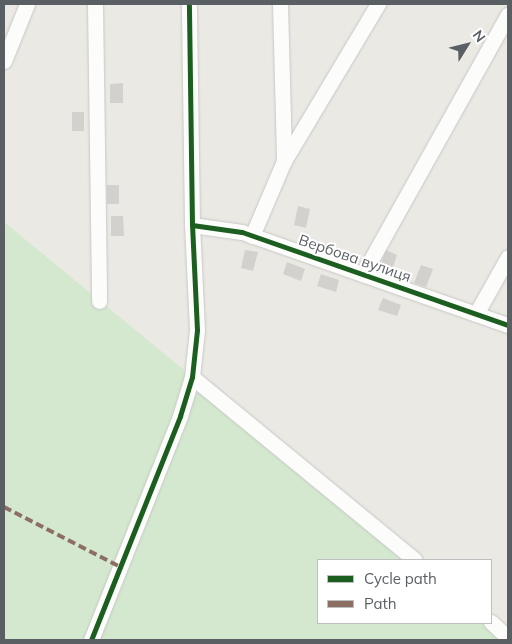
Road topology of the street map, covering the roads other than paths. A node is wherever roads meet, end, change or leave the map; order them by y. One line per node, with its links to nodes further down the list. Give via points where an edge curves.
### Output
1 (27, 4): 7 (street)
2 (95, 4): 13 (street)
3 (189, 4): 9 (street)
4 (280, 4): 8 (street)
5 (378, 4): 8 (street)
6 (508, 15): 12 (street)
7 (4, 61)
8 (284, 161): 10 (street)
9 (192, 225): 10 (street, Вербова вулиця); 16 (street, via 197,330)
10 (252, 236): 12 (street, Вербова вулиця)
11 (508, 256): 14 (street)
12 (363, 274): 14 (street, Вербова вулиця)
13 (99, 301)
14 (476, 314): 15 (street, Вербова вулиця)
15 (508, 325)
16 (192, 377): 17 (street); 20 (street, via 180,416)
17 (414, 559)
18 (492, 623): 19 (street)
19 (508, 638)
20 (91, 640)

